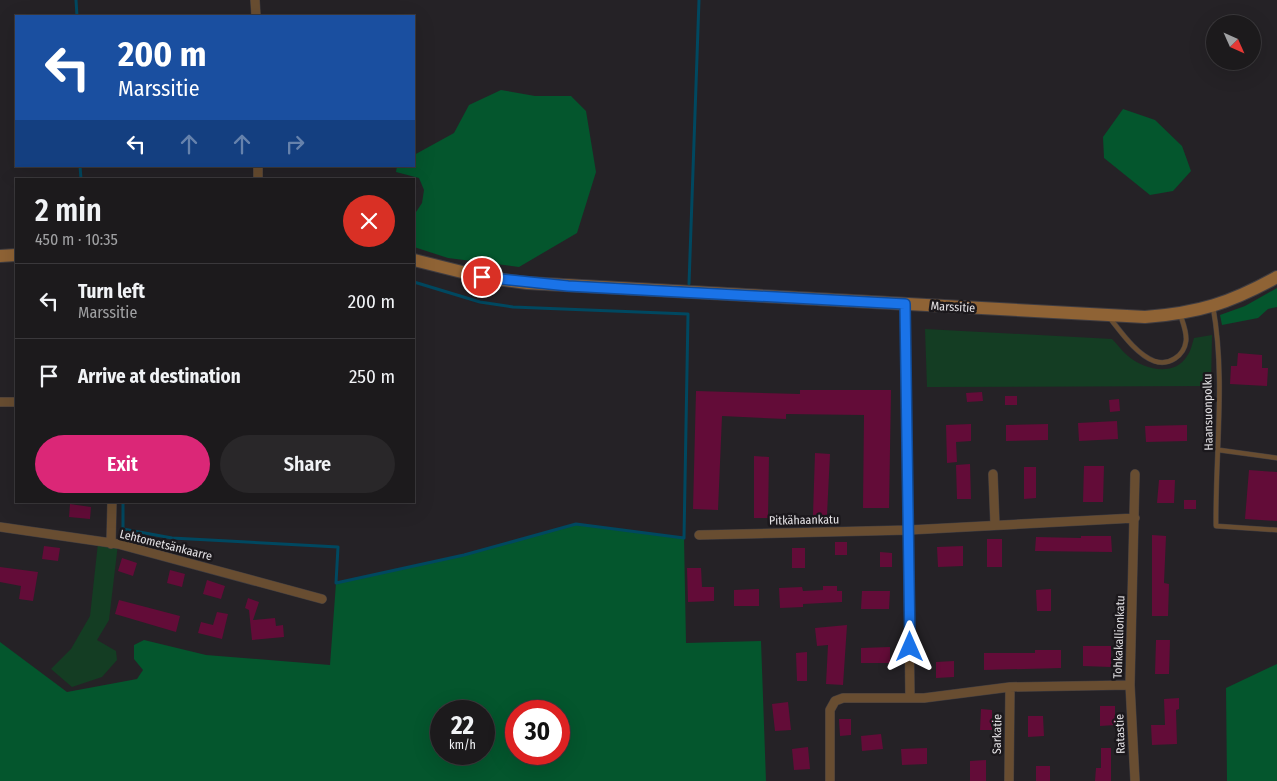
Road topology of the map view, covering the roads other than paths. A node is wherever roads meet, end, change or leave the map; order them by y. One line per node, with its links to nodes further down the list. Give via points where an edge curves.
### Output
1 (256, 0): 2 (street)
2 (256, 15)
3 (15, 255): 4 (main road)
4 (0, 256)
5 (415, 260): 7 (main road, Marssitie, via 482,277 527,283)
6 (1277, 277): 8 (main road, Marssitie)
7 (905, 304): 9 (main road, Marssitie); 21 (street)
8 (1212, 307): 10 (main road, Marssitie); 13 (lane, Haansuonpolku, via 1217,329)
9 (1107, 314): 10 (main road, Marssitie, via 1145,317); 10 (lane, via 1140,352 1164,363 1175,360 1186,342)
10 (1180, 314)
11 (0, 402): 12 (street)
12 (15, 402)
13 (1219, 450): 14 (lane); 22 (lane, Haansuonpolku, via 1216,526)
14 (1277, 458)
15 (993, 474): 19 (street)
16 (1135, 474): 18 (street, Tohkakallionkatu)
17 (112, 503): 24 (street)
18 (1134, 518): 19 (street); 26 (street, Tohkakallionkatu)
19 (995, 525): 21 (street)
20 (0, 527): 24 (street, Lehtometsänkaarre)
21 (909, 530): 23 (street, Pitkähaankatu); 28 (street)
22 (1277, 530)
23 (699, 535)
24 (111, 544): 25 (street, Lehtometsänkaarre)
25 (322, 600)
26 (1130, 685): 27 (street, Tohkakallionkatu); 31 (street, Ratastie)
27 (1010, 687): 28 (street, Tohkakallionkatu); 30 (street, Sarkatie)
28 (910, 698): 29 (street, Tohkakallionkatu, via 843,698 834,701 830,710)
29 (830, 781)
30 (1009, 781)
31 (1135, 781)

